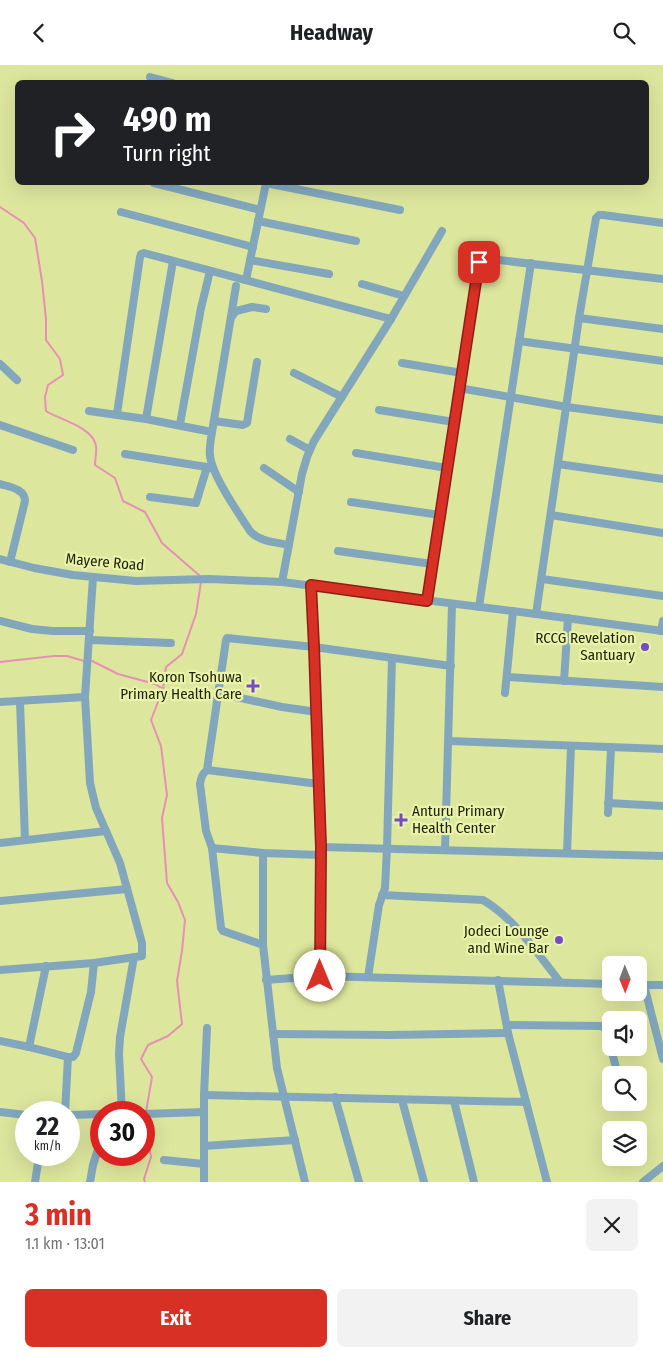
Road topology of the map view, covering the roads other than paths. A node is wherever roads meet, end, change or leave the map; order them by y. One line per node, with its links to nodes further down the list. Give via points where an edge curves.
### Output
1 (150, 77): 2 (street)
2 (162, 80)
3 (163, 185): 6 (street)
4 (266, 185): 6 (street)
5 (276, 185): 7 (street)
6 (260, 210): 9 (street)
7 (400, 210)
8 (121, 211): 13 (street)
9 (258, 221): 12 (street); 13 (street)
10 (663, 223): 17 (street, via 599,215)
11 (442, 231): 24 (street)
12 (356, 241)
13 (253, 247): 14 (street)
14 (250, 260): 19 (street); 21 (street)
15 (173, 261): 18 (street); 45 (street, via 141,254); 46 (street)
16 (531, 263): 17 (street); 30 (street); 37 (street, via 481,258)
17 (587, 270): 20 (street); 26 (street)
18 (210, 271): 21 (street); 50 (street)
19 (329, 275)
20 (663, 279)
21 (246, 280): 27 (street)
22 (362, 284): 24 (street)
23 (236, 286): 28 (street)
24 (404, 296): 27 (street)
25 (266, 309): 28 (street, via 252,307 236,311)
26 (579, 318): 29 (street); 31 (street)
27 (391, 319): 40 (street)
28 (230, 320): 48 (street)
29 (663, 329)
30 (519, 341): 31 (street); 41 (street)
31 (575, 349): 32 (street); 42 (street)
32 (663, 361)
33 (257, 362): 48 (street, via 246,425)
34 (402, 363): 37 (street)
35 (0, 364): 38 (street)
36 (294, 373): 40 (street)
37 (462, 373): 39 (street)
38 (17, 380)
39 (459, 388): 41 (street); 49 (street)
40 (342, 397): 55 (street)
41 (511, 397): 42 (street); 82 (street)
42 (567, 407): 47 (street); 58 (street)
43 (378, 409): 49 (street)
44 (89, 411): 45 (street)
45 (117, 414): 46 (street)
46 (146, 419): 50 (street)
47 (663, 420)
48 (214, 421): 52 (street)
49 (454, 421): 60 (street)
50 (180, 425): 52 (street)
51 (1, 428): 54 (street)
52 (212, 432): 59 (street)
53 (290, 439): 55 (street)
54 (73, 450)
55 (310, 451): 64 (street)
56 (356, 453): 60 (street)
57 (125, 455): 59 (street)
58 (558, 464): 62 (street); 68 (street)
59 (210, 467): 65 (street, via 196,503); 70 (street, via 254,535)
60 (447, 467): 67 (street)
61 (264, 468): 64 (street)
62 (663, 479)
63 (0, 484): 73 (street, via 25,496)
64 (299, 492): 70 (street)
65 (150, 497)
66 (351, 502): 67 (street)
67 (440, 515): 74 (street)
68 (551, 515): 69 (street); 76 (street)
69 (663, 533)
70 (289, 545): 77 (street)
71 (338, 551): 74 (street)
72 (0, 559): 73 (street, Mayere Road)
73 (10, 562): 75 (street, Mayere Road)
74 (432, 564): 80 (street)
75 (93, 577): 77 (street, Mayere Road, via 136,581); 88 (street)
76 (542, 579): 79 (street); 84 (street)
77 (282, 582): 78 (street, Mayere Road)
78 (311, 585): 80 (street, Mayere Road); 92 (street)
79 (663, 597)
80 (427, 601): 81 (street, Mayere Road)
81 (452, 603): 82 (street, Mayere Road); 94 (street)
82 (479, 607): 83 (street, Mayere Road)
83 (513, 611): 84 (street, Mayere Road); 95 (street)
84 (536, 613): 85 (street, Mayere Road)
85 (568, 618): 89 (street, Mayere Road); 96 (street)
86 (0, 621): 88 (street, via 32,629)
87 (663, 621): 89 (street)
88 (90, 631): 90 (street)
89 (662, 631)
90 (90, 640): 91 (street); 100 (street)
91 (171, 643)
92 (314, 647): 93 (street); 98 (street, via 228,638); 103 (street)
93 (392, 658): 94 (street); 117 (street)
94 (451, 666): 104 (street)
95 (507, 677): 96 (street); 99 (street)
96 (564, 681): 97 (street)
97 (663, 687)
98 (218, 693): 103 (street); 108 (street)
99 (505, 693)
100 (85, 697): 102 (street); 113 (street, via 90,783)
101 (0, 702): 102 (street)
102 (20, 702): 114 (street)
103 (317, 712): 109 (street)
104 (449, 741): 105 (street); 118 (street)
105 (571, 746): 106 (street); 121 (street)
106 (611, 748): 107 (street); 110 (street)
107 (663, 749)
108 (208, 771): 109 (street); 116 (street, via 203,773 200,784 206,831)
109 (319, 784): 119 (street)
110 (608, 803): 111 (street); 112 (street)
111 (663, 806)
112 (608, 813)
113 (106, 831): 114 (street); 123 (street)
114 (24, 840): 115 (street)
115 (0, 843)
116 (212, 848): 120 (street); 126 (street, via 221,928)
117 (387, 848): 118 (street); 119 (street); 124 (street)
118 (445, 849): 121 (street)
119 (321, 851): 120 (street); 131 (street)
120 (263, 853): 126 (street)
121 (566, 853): 122 (street)
122 (663, 856)
123 (127, 889): 125 (street); 127 (street, via 142,943 142,956)
124 (382, 895): 132 (street); 135 (street, via 483,900 510,921)
125 (0, 901)
126 (263, 945): 133 (street)
127 (134, 957): 128 (street); 153 (street, via 120,1037)
128 (94, 963): 129 (street); 145 (street, via 91,992 76,1053)
129 (46, 967): 130 (street); 144 (street)
130 (0, 970)
131 (320, 976): 132 (street); 133 (street)
132 (368, 977): 134 (street)
133 (266, 980): 142 (street)
134 (498, 980): 135 (street); 141 (street)
135 (560, 982): 136 (street)
136 (602, 983)
137 (648, 985): 138 (street)
138 (663, 985)
139 (646, 1001): 146 (street)
140 (207, 1028): 148 (street)
141 (508, 1029): 142 (street, via 390,1035); 147 (street, via 602,1026); 155 (street)
142 (272, 1034): 149 (street)
143 (0, 1041): 144 (street)
144 (29, 1047): 145 (street)
145 (68, 1057): 152 (street)
146 (663, 1059)
147 (616, 1066)
148 (204, 1095): 149 (street); 157 (street)
149 (283, 1097): 150 (street); 160 (street)
150 (335, 1097): 151 (street); 171 (street)
151 (402, 1100): 154 (street); 172 (street)
152 (66, 1101)
153 (121, 1101)
154 (454, 1101): 155 (street); 173 (street)
155 (526, 1102): 174 (street)
156 (0, 1112): 158 (street)
157 (204, 1112): 159 (street); 161 (street)
158 (15, 1114)
159 (155, 1115)
160 (295, 1139): 161 (street); 170 (street)
161 (204, 1145): 163 (street)
162 (164, 1160): 163 (street)
163 (204, 1165): 169 (street)
164 (37, 1166): 167 (street)
165 (93, 1166): 168 (street)
166 (663, 1166): 175 (street)
167 (34, 1182)
168 (90, 1182)
169 (204, 1182)
170 (306, 1182)
171 (359, 1182)
172 (424, 1182)
173 (474, 1182)
174 (547, 1182)
175 (643, 1182)

